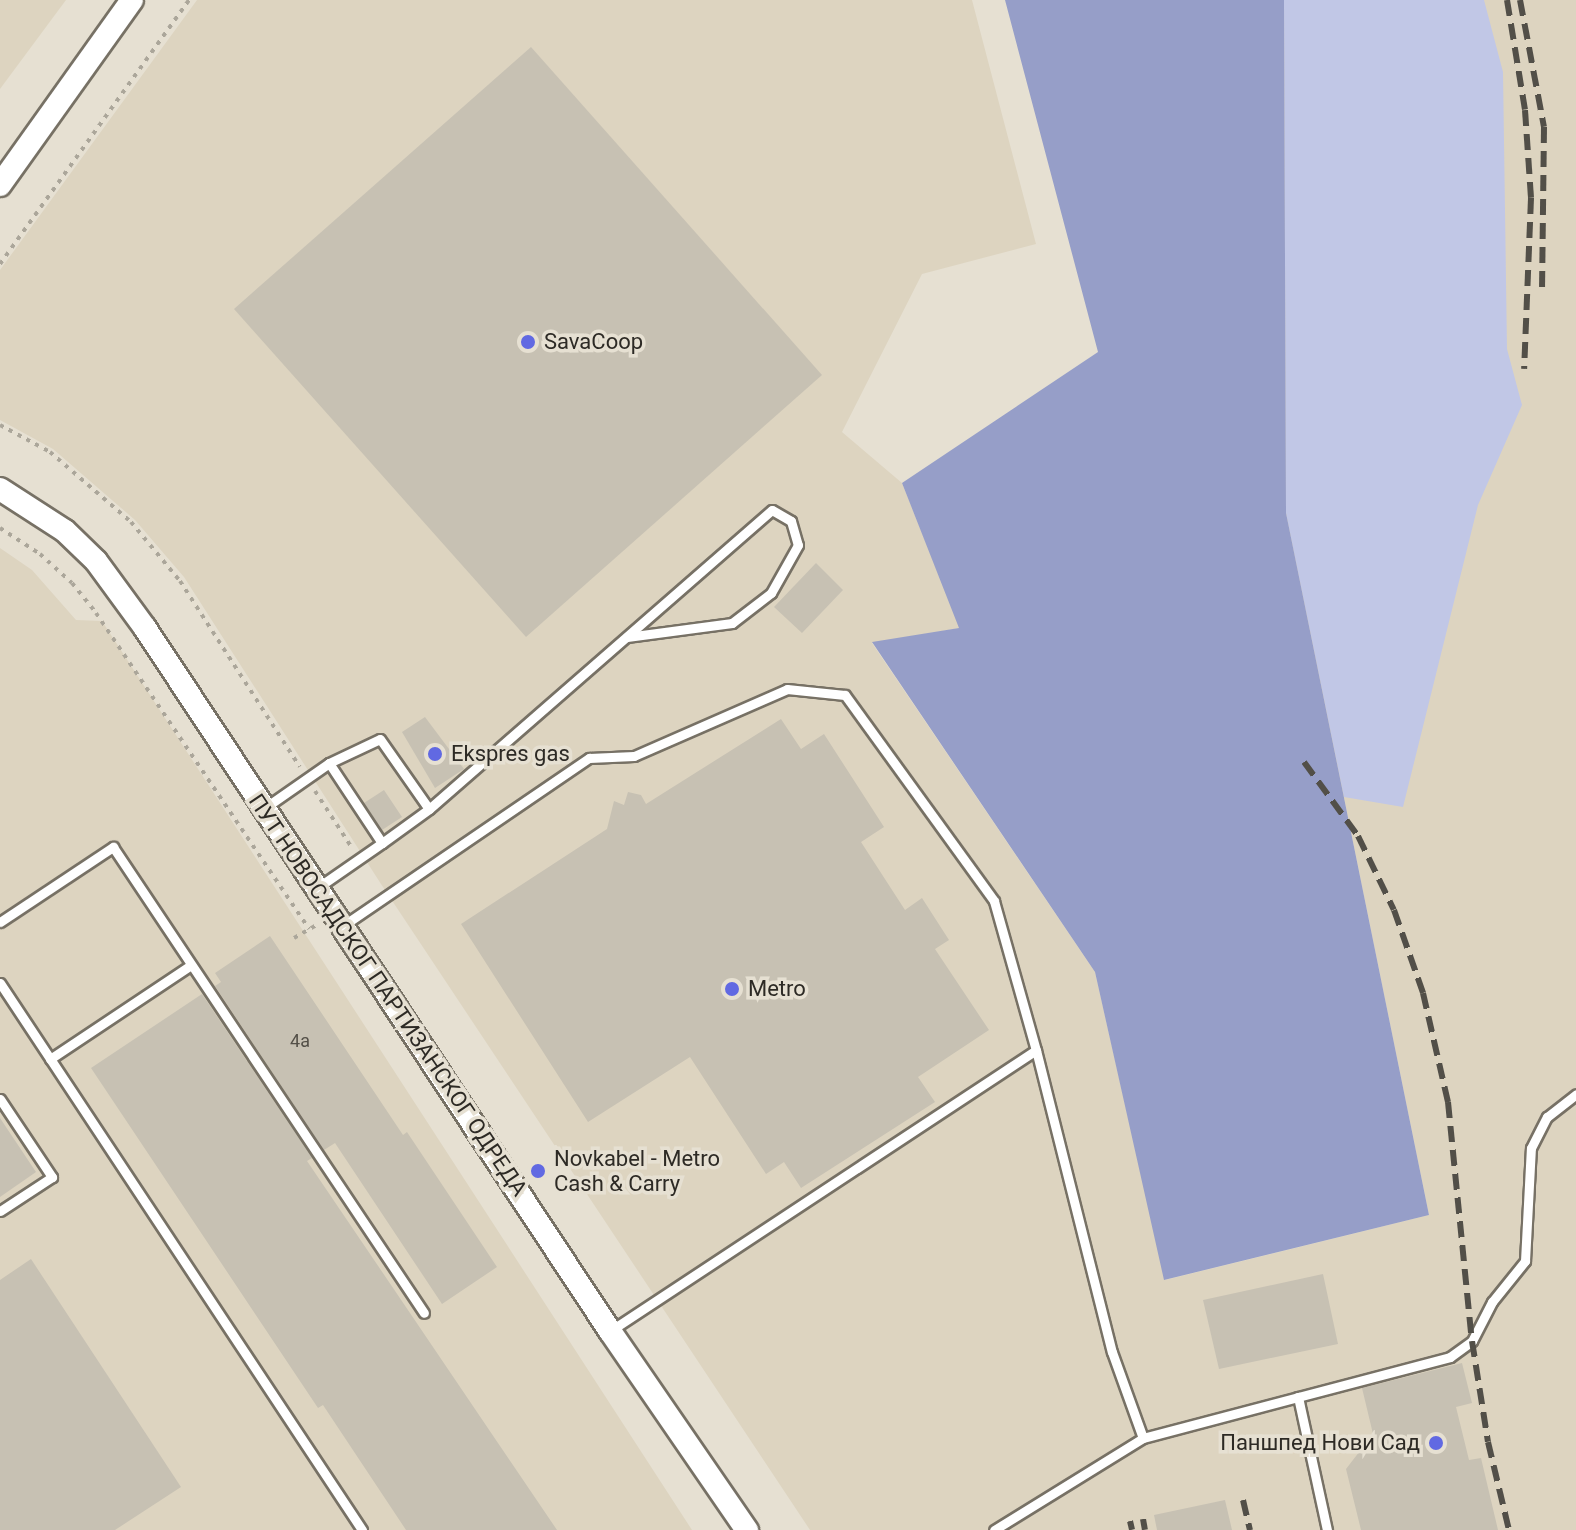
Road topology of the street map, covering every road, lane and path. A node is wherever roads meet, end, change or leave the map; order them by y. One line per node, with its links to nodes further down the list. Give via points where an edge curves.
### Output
1 (132, 0): 3 (street)
2 (189, 0): 4 (path)
3 (0, 185)
4 (0, 264)
5 (0, 425): 10 (path, via 50,452 131,522 180,581)
6 (0, 489): 11 (street, ПУТ НОВОСАДСКОГ ПАРТИЗАНСКОГ ОДРЕДА, via 65,531 96,561)
7 (0, 528): 18 (path, via 40,554 96,613)
8 (627, 637): 8 (lane, via 772,510 791,521 798,545 771,593 732,623); 12 (lane)
9 (329, 763): 10 (lane); 12 (lane, via 380,739); 13 (lane)
10 (307, 778): 11 (lane); 14 (path)
11 (264, 808): 15 (street, ПУТ НОВОСАДСКОГ ПАРТИЗАНСКОГ ОДРЕДА)
12 (429, 809): 13 (lane)
13 (382, 843): 14 (lane)
14 (359, 859): 15 (lane)
15 (317, 888): 17 (street, ПУТ НОВОСАДСКОГ ПАРТИЗАНСКОГ ОДРЕДА)
16 (0, 922): 19 (lane, via 113,847)
17 (342, 926): 21 (lane, via 589,758 634,756 787,689 845,695 994,901); 27 (street, ПУТ НОВОСАДСКОГ ПАРТИЗАНСКОГ ОДРЕДА)
18 (309, 929)
19 (191, 965): 22 (lane); 26 (lane)
20 (0, 983): 22 (lane)
21 (1036, 1050): 27 (lane); 29 (lane, via 1112,1352)
22 (50, 1059): 30 (lane)
23 (1576, 1094): 28 (lane, via 1547,1117 1531,1148 1525,1261 1492,1302 1472,1341 1450,1357)
24 (0, 1099): 25 (lane, via 52,1177)
25 (0, 1211)
26 (424, 1313)
27 (610, 1331): 31 (street, ПУТ НОВОСАДСКОГ ПАРТИЗАНСКОГ ОДРЕДА)
28 (1298, 1397): 29 (lane); 33 (lane)
29 (1143, 1438): 32 (lane)
30 (362, 1530)
31 (747, 1530)
32 (994, 1530)
33 (1327, 1530)

